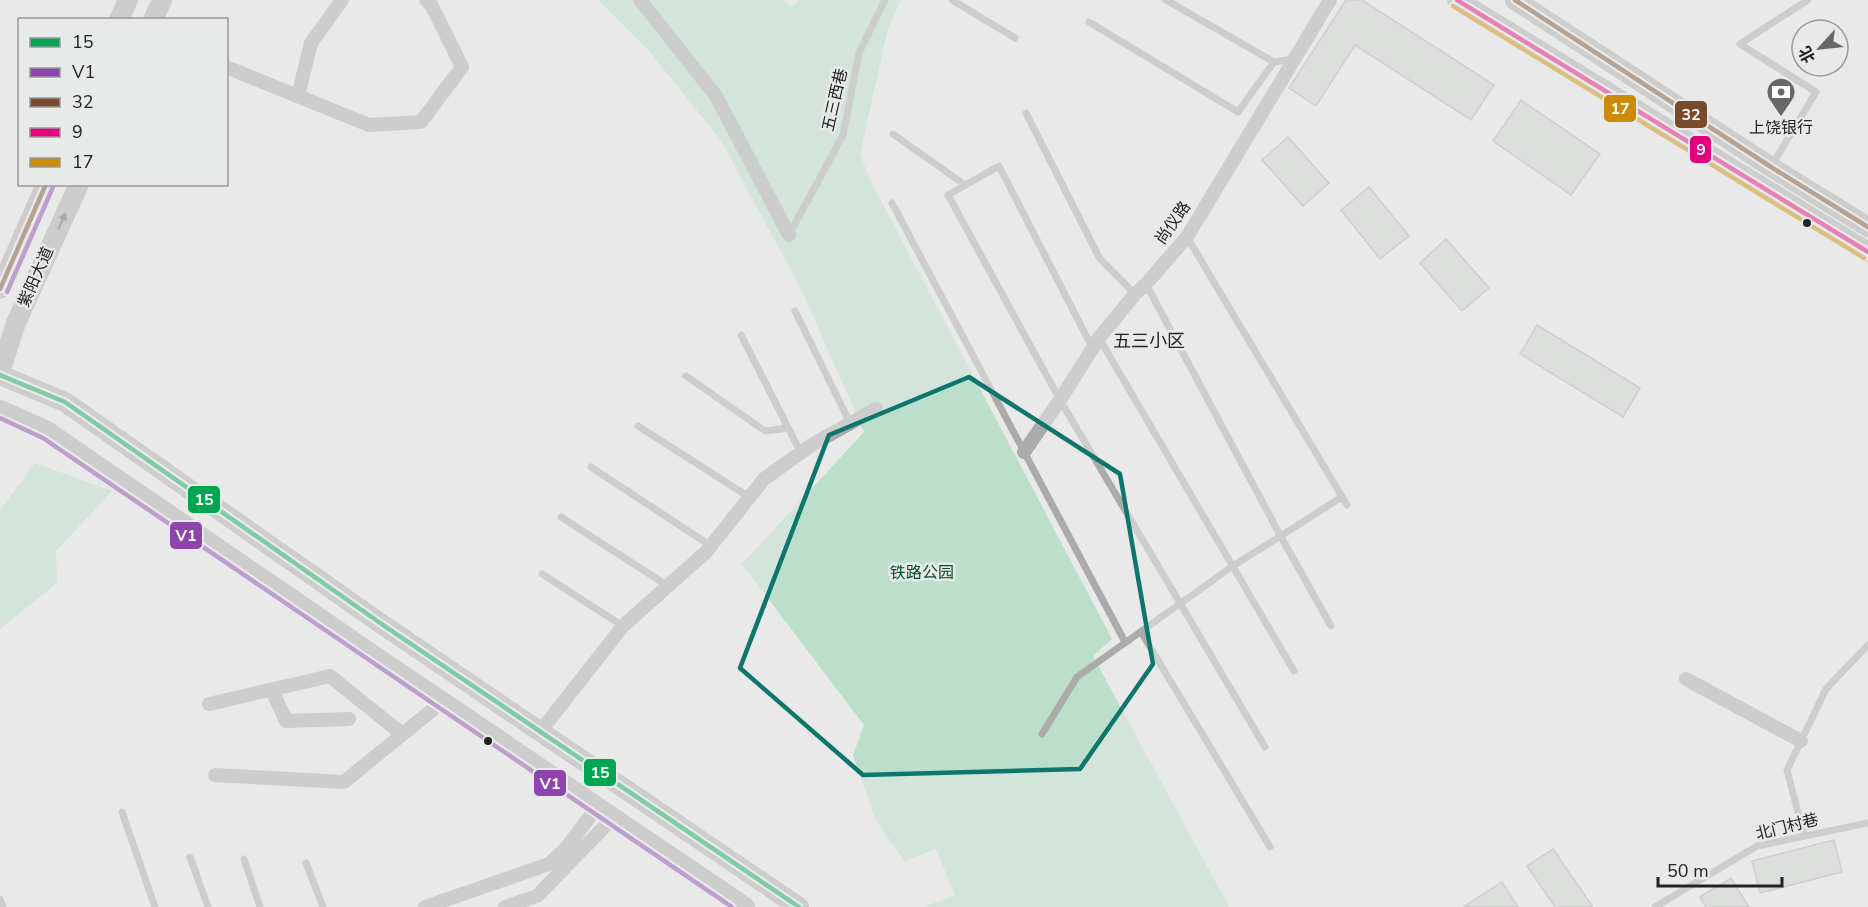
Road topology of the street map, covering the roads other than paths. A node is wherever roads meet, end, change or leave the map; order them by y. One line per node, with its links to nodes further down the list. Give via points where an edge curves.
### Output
1 (128, 0): 14 (main road)
2 (162, 0): 15 (main road)
3 (342, 0): 21 (street, via 311,43)
4 (426, 0): 21 (street, via 462,67 421,122 369,124)
5 (640, 0): 30 (street, via 716,96)
6 (885, 0): 30 (lane, 五三西巷, via 859,52 843,135)
7 (952, 0): 17 (lane)
8 (1166, 0): 19 (lane)
9 (1456, 0): 13 (main road)
10 (1515, 0): 24 (main road)
11 (1808, 0): 24 (lane, via 1740,44 1816,92)
12 (1325, 2): 18 (street, 尚仪路)
13 (1480, 6): 32 (main road)
14 (120, 18)
15 (154, 18)
16 (1089, 21): 19 (lane, via 1238,112)
17 (1015, 38)
18 (1295, 58): 19 (lane); 31 (street, 尚仪路)
19 (1274, 62)
20 (228, 69): 21 (street)
21 (298, 96)
22 (1026, 113): 35 (lane, via 1100,259)
23 (893, 134): 25 (lane)
24 (1771, 167): 29 (main road)
25 (965, 185): 38 (lane, via 999,166); 41 (lane, via 948,195)
26 (45, 186): 34 (main road, 紫阳大道)
27 (78, 186): 39 (main road, 紫阳大道, one-way to 27, via 16,323)
28 (892, 203): 47 (lane)
29 (1868, 226)
30 (789, 234)
31 (1187, 237): 33 (street, 尚仪路); 51 (lane)
32 (1868, 252)
33 (1146, 284): 35 (street, 尚仪路); 54 (lane)
34 (0, 289)
35 (1135, 294): 38 (street, 尚仪路)
36 (795, 311): 44 (lane)
37 (741, 335): 46 (lane)
38 (1096, 344): 41 (street, 尚仪路); 56 (lane)
39 (0, 374): 71 (main road, via 65,402)
40 (686, 376): 46 (lane, via 765,430)
41 (1060, 400): 47 (street, 尚仪路); 59 (lane)
42 (876, 409): 44 (street)
43 (0, 410): 68 (main road, via 46,431)
44 (850, 423): 48 (street)
45 (638, 426): 50 (lane)
46 (788, 428): 48 (lane)
47 (1024, 452): 63 (lane)
48 (801, 453): 50 (street, via 764,479)
49 (591, 467): 55 (lane)
50 (749, 497): 55 (street)
51 (1342, 497): 52 (lane); 54 (lane)
52 (1347, 505)
53 (561, 517): 58 (lane)
54 (1280, 535): 56 (lane); 61 (lane)
55 (711, 546): 58 (street)
56 (1233, 566): 59 (lane); 65 (lane)
57 (542, 574): 60 (lane)
58 (668, 586): 60 (street)
59 (1180, 604): 62 (lane); 75 (lane)
60 (623, 626): 71 (street)
61 (1331, 626)
62 (1141, 632): 63 (lane); 82 (lane)
63 (1125, 642): 73 (lane, via 1077,677)
64 (1868, 645): 74 (lane, via 1826,689)
65 (1294, 671)
66 (1686, 679): 74 (street)
67 (272, 690): 69 (street); 70 (street, via 286,721); 72 (street, via 330,676)
68 (442, 702): 72 (street); 77 (main road)
69 (209, 704)
70 (350, 719)
71 (540, 732): 96 (main road)
72 (402, 734): 76 (street, via 344,782)
73 (1042, 734)
74 (1801, 741): 81 (lane, via 1787,770)
75 (1265, 747)
76 (215, 775)
77 (597, 807): 79 (main road); 93 (street, via 549,864)
78 (122, 812): 89 (lane)
79 (613, 818): 94 (street, via 537,896); 95 (main road)
80 (1868, 823): 81 (lane, 北门村巷)
81 (1804, 836): 87 (lane, 北门村巷, via 1757,846)
82 (1270, 847)
83 (190, 857): 90 (lane)
84 (244, 859): 91 (lane)
85 (306, 863): 92 (lane)
86 (0, 899): 88 (lane)
87 (1667, 900): 97 (lane, 北门村巷); 98 (lane)
88 (3, 907)
89 (155, 907)
90 (208, 907)
91 (260, 907)
92 (323, 907)
93 (425, 907)
94 (505, 907)
95 (745, 907)
96 (799, 907)
97 (1655, 907)
98 (1672, 907)

